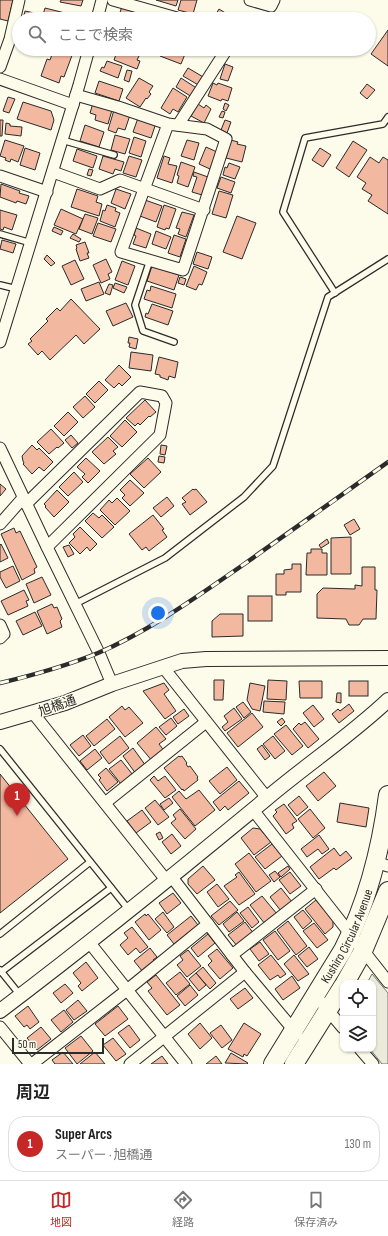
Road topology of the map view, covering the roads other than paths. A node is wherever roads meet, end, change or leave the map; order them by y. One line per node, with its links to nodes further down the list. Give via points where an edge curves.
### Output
1 (19, 0): 6 (street)
2 (102, 0): 7 (street)
3 (113, 0): 8 (street)
4 (250, 0): 5 (street, via 271,6)
5 (274, 0)
6 (16, 12)
7 (99, 12)
8 (156, 12)
9 (12, 30): 12 (street)
10 (87, 56): 14 (street)
11 (222, 56): 16 (street)
12 (0, 67)
13 (0, 79): 14 (street)
14 (74, 100): 16 (street, via 118,106); 17 (street)
15 (388, 117): 30 (lane, via 383,124 305,138 283,212)
16 (173, 125): 21 (street); 23 (street, via 207,129 226,139)
17 (62, 140): 18 (lane); 19 (street)
18 (114, 155)
19 (53, 172): 21 (street, via 100,189 120,180); 22 (street)
20 (0, 176): 22 (street)
21 (144, 189): 23 (street); 27 (street, via 122,252)
22 (47, 192): 25 (street)
23 (204, 210): 27 (street, via 183,270)
24 (0, 234): 25 (lane)
25 (31, 243): 29 (street)
26 (388, 259): 30 (lane)
27 (150, 260): 32 (lane, via 134,305 143,331)
28 (0, 285): 29 (lane)
29 (16, 289): 31 (street)
30 (335, 293): 37 (lane, via 328,297 273,466 244,497 165,558)
31 (0, 342)
32 (174, 342)
33 (0, 448): 34 (street)
34 (24, 501): 35 (street); 36 (street); 36 (street, via 140,392 162,396 166,403 160,435)
35 (0, 524)
36 (46, 547): 37 (street)
37 (75, 604): 42 (street)
38 (0, 625): 39 (street, via 4,634)
39 (0, 638)
40 (388, 658): 41 (street, 旭橋通, via 206,659 182,661)
41 (163, 667): 42 (street, 旭橋通); 46 (street)
42 (112, 684): 44 (street, 旭橋通)
43 (388, 700): 49 (street)
44 (33, 713): 45 (street, 旭橋通); 50 (street)
45 (0, 722)
46 (206, 722): 49 (street); 50 (street)
47 (0, 749): 52 (lane)
48 (388, 795): 53 (highway, Kushiro Circular Avenue)
49 (267, 798): 51 (street)
50 (105, 803): 54 (street)
51 (253, 810): 54 (street); 56 (street)
52 (90, 862): 55 (lane); 60 (lane)
53 (382, 864): 61 (highway, Kushiro Circular Avenue, via 369,887)
54 (169, 878): 58 (street); 59 (street)
55 (111, 888): 58 (lane); 66 (lane)
56 (316, 889): 61 (street); 64 (street)
57 (388, 891): 63 (highway, Kushiro Circular Avenue)
58 (129, 910): 62 (street)
59 (208, 924): 64 (street); 69 (street)
60 (0, 934)
61 (351, 934): 63 (street); 71 (highway, Kushiro Circular Avenue)
62 (89, 942): 69 (street); 72 (street)
63 (364, 951): 67 (highway, Kushiro Circular Avenue); 68 (street)
64 (232, 955): 65 (street)
65 (245, 972): 77 (street); 78 (street)
66 (1, 974): 72 (lane)
67 (347, 980)
68 (388, 982)
69 (127, 990): 78 (street); 81 (street)
70 (340, 991): 73 (highway, Kushiro Circular Avenue)
71 (315, 994): 73 (street); 77 (highway, Kushiro Circular Avenue)
72 (21, 995): 74 (street)
73 (328, 1009): 75 (street); 79 (highway, Kushiro Circular Avenue)
74 (0, 1011)
75 (340, 1024)
76 (0, 1027): 81 (street)
77 (294, 1030): 79 (street); 84 (highway, Kushiro Circular Avenue)
78 (164, 1037): 82 (street); 83 (street)
79 (307, 1044): 85 (highway, Kushiro Circular Avenue)
80 (363, 1052): 86 (street)
81 (31, 1064)
82 (130, 1064)
83 (186, 1064)
84 (273, 1064)
85 (294, 1064)
86 (373, 1064)

